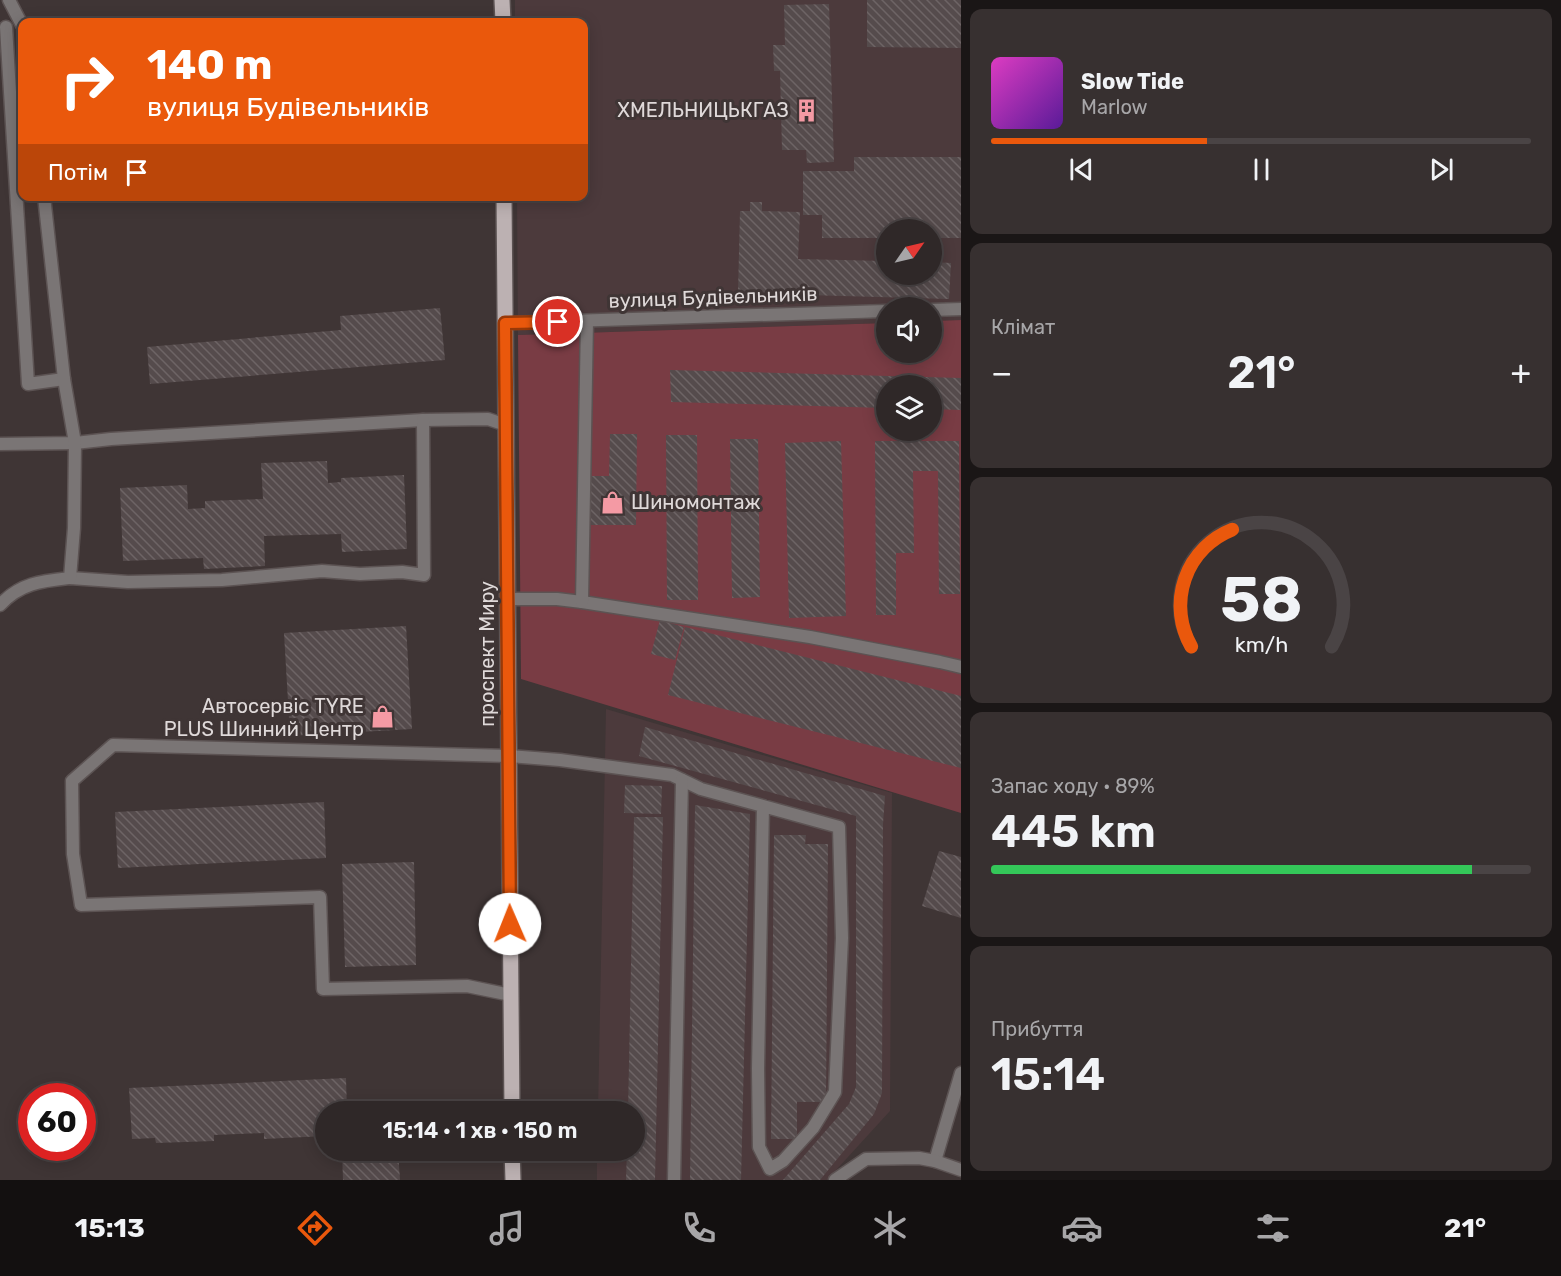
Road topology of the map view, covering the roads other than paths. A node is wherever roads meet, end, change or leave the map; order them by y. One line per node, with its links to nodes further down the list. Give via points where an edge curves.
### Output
1 (9, 0): 3 (street)
2 (502, 0): 4 (main road)
3 (18, 18)
4 (503, 18)
5 (18, 26): 6 (street)
6 (3, 27): 14 (street, via 28,384)
7 (45, 201): 14 (street)
8 (504, 201): 13 (main road, проспект Миру)
9 (961, 309): 10 (street)
10 (942, 310)
11 (876, 311): 12 (street, вулиця Будівельників)
12 (586, 321): 13 (street, вулиця Будівельників); 21 (street)
13 (505, 323): 16 (main road, проспект Миру)
14 (64, 379): 17 (street)
15 (423, 420): 16 (street, via 488,420); 17 (street); 19 (street, via 424,575 322,571 128,582)
16 (506, 424): 20 (main road, проспект Миру)
17 (75, 443): 18 (street); 19 (street)
18 (0, 444)
19 (70, 578): 22 (street, via 39,581 9,595)
20 (508, 598): 21 (street); 24 (main road, проспект Миру)
21 (582, 602): 23 (street, via 810,637)
22 (0, 605)
23 (961, 668)
24 (509, 756): 25 (street, via 672,775); 27 (main road, проспект Миру); 27 (street, via 113,745 72,781 73,855 81,905 320,897 323,989 467,986)
25 (682, 780): 26 (street); 34 (street)
26 (763, 806): 26 (street, via 839,827 842,938 836,1092 813,1128 783,1161 770,1169 759,1147)
27 (511, 995): 29 (main road, проспект Миру)
28 (961, 1073): 31 (street)
29 (512, 1101)
30 (512, 1161): 33 (main road)
31 (935, 1161): 32 (street); 35 (street, via 866,1159)
32 (961, 1170)
33 (513, 1180)
34 (674, 1180)
35 (835, 1180)

